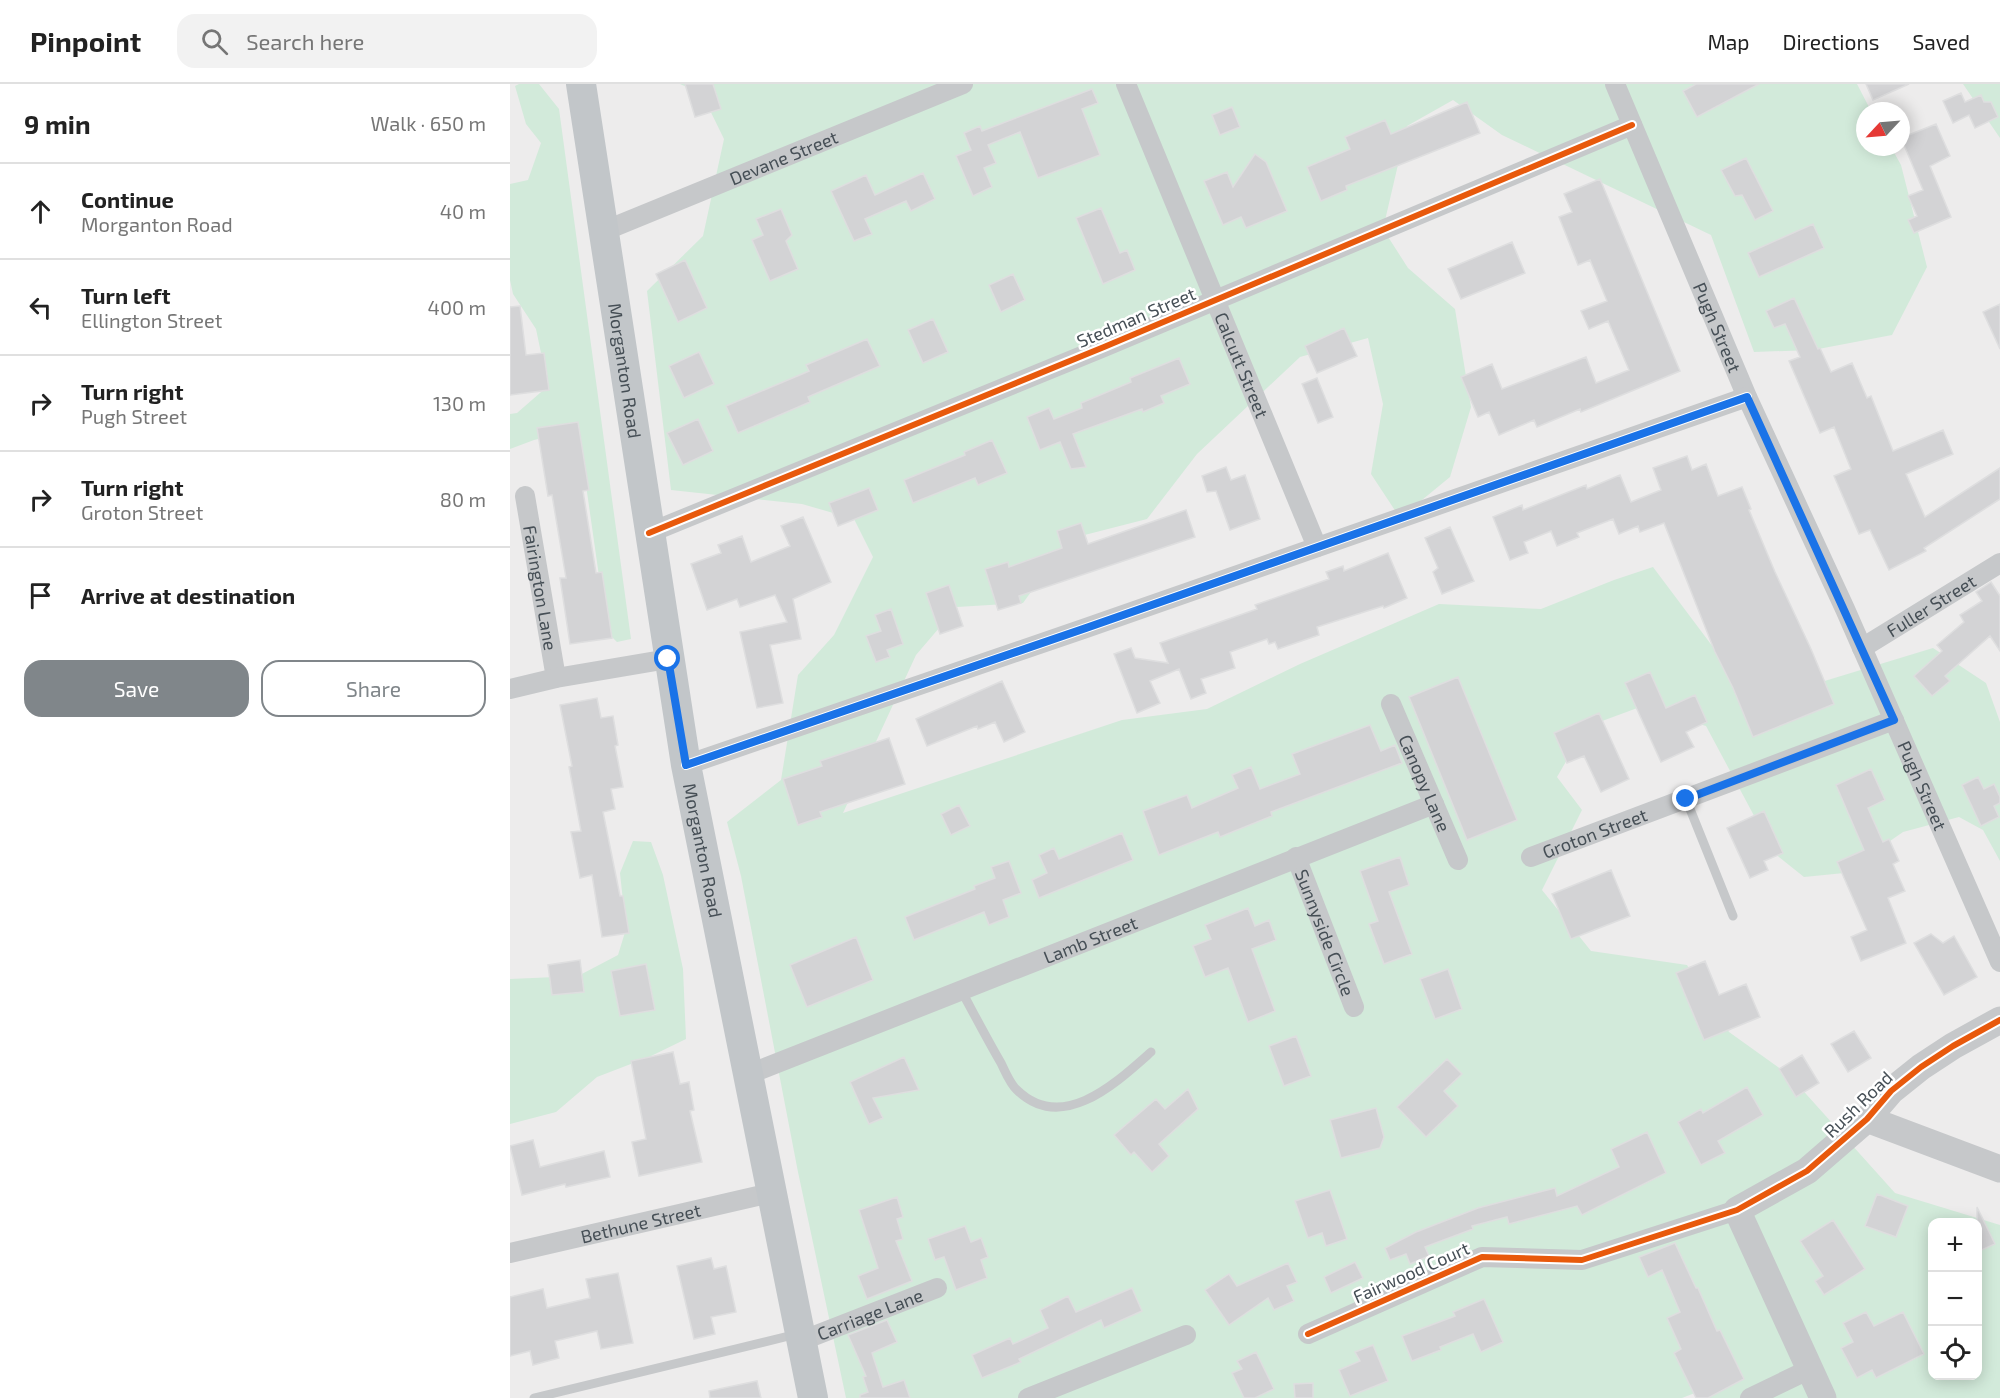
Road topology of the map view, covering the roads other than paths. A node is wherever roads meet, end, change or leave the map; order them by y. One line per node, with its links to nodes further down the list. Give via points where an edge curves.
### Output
1 (581, 84): 6 (main road, Morganton Road)
2 (963, 84): 6 (street, Devane Street)
3 (1126, 84): 7 (street, Calcutt Street)
4 (1615, 84): 5 (street, Pugh Street)
5 (1632, 125): 7 (street, Stedman Street); 8 (street, Pugh Street)
6 (604, 231): 10 (main road, Morganton Road)
7 (1215, 300): 10 (street, Stedman Street); 11 (street, Calcutt Street)
8 (1747, 397): 11 (street); 13 (street, Pugh Street)
9 (525, 496): 15 (street, Fairington Lane)
10 (649, 533): 14 (main road, Morganton Road)
11 (1317, 547): 19 (street)
12 (2000, 563): 13 (street, Fuller Street)
13 (1862, 648): 18 (street, Pugh Street)
14 (668, 659): 15 (street); 19 (main road, Morganton Road)
15 (556, 678): 16 (street)
16 (510, 689)
17 (1390, 704): 21 (street, Canopy Lane)
18 (1894, 720): 20 (street, Groton Street); 26 (street, Pugh Street)
19 (686, 765): 31 (main road, Morganton Road)
20 (1686, 799): 23 (street, Groton Street); 25 (lane)
21 (1434, 804): 22 (street, Lamb Street); 24 (street, Canopy Lane)
22 (1296, 857): 27 (street, Lamb Street); 28 (street, Sunnyside Circle)
23 (1531, 857)
24 (1458, 860)
25 (1732, 916)
26 (2000, 962)
27 (961, 990): 30 (lane, via 1015,1089 1034,1104 1060,1107 1083,1103 1122,1078); 31 (street, Lamb Street)
28 (1354, 1007)
29 (2000, 1020): 32 (street, Rush Road, via 1921,1067 1891,1090)
30 (1151, 1052)
31 (747, 1075): 34 (main road, Morganton Road)
32 (1868, 1119): 33 (street); 35 (street, Rush Road, via 1808,1171)
33 (2000, 1169)
34 (771, 1193): 36 (street, Bethune Street); 40 (main road, Morganton Road)
35 (1737, 1210): 38 (street, Fairwood Court, via 1582,1260 1482,1257); 41 (street)
36 (510, 1253)
37 (937, 1288): 40 (street, Carriage Lane)
38 (1308, 1334)
39 (1186, 1335): 44 (street)
40 (800, 1337): 42 (lane); 43 (main road, Morganton Road)
41 (1810, 1369): 45 (street); 46 (street)
42 (534, 1398)
43 (813, 1398)
44 (1028, 1398)
45 (1750, 1398)
46 (1823, 1398)

